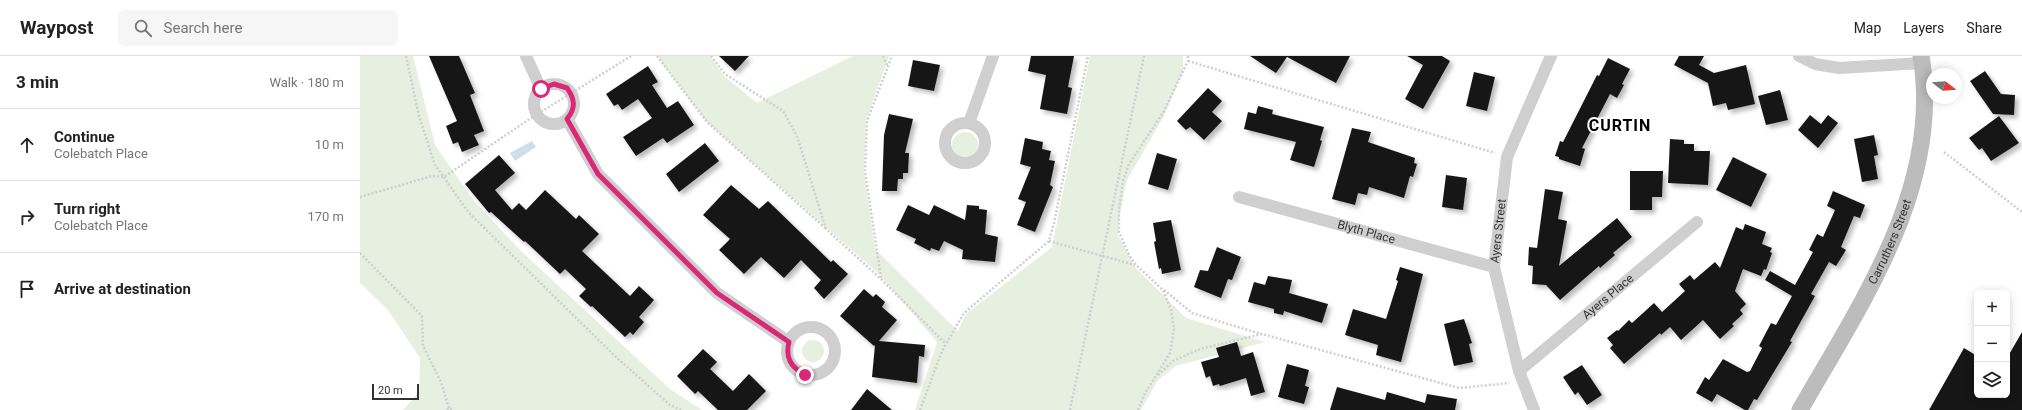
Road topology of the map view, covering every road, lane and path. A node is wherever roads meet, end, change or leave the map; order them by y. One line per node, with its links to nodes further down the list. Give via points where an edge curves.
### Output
1 (406, 56): 24 (path, via 419,116 435,165)
2 (526, 56): 17 (street)
3 (631, 56): 18 (path)
4 (657, 56): 29 (path, via 707,122)
5 (711, 56): 29 (path, via 725,74 783,111 797,136)
6 (883, 56): 16 (path)
7 (892, 56): 16 (path)
8 (993, 56): 21 (street)
9 (1088, 56): 30 (path)
10 (1144, 56): 32 (path)
11 (1188, 56): 15 (path)
12 (1552, 56): 23 (street, Ayers Street)
13 (1799, 56): 14 (street, via 1816,64 1839,68)
14 (1921, 59): 49 (main road, Carruthers Street, via 1924,110 1920,146 1907,202 1895,236 1864,299)
15 (1188, 61): 23 (path); 33 (path, via 1163,113 1129,164 1124,180 1119,209 1120,232)
16 (887, 65): 35 (path, via 867,121 865,171)
17 (541, 89): 18 (street, via 554,84 560,85 567,88); 19 (street, via 534,101)
18 (571, 95): 19 (path); 20 (street, via 574,107)
19 (533, 118): 20 (street, via 554,124); 24 (path)
20 (567, 119): 38 (street, via 598,174 717,293)
21 (969, 123)
22 (1944, 152): 27 (path)
23 (1507, 157): 34 (street, Ayers Street)
24 (443, 176): 25 (path, via 432,176); 44 (path, via 474,219 615,356 670,405)
25 (360, 197)
26 (1239, 198): 34 (street, Blyth Place)
27 (2022, 212)
28 (1697, 222): 40 (street, Ayers Place)
29 (826, 229): 35 (path)
30 (1049, 242): 32 (path); 39 (path, via 964,313)
31 (360, 253): 42 (path, via 422,316 423,346 441,382)
32 (1103, 256): 33 (path); 46 (path)
33 (1136, 265): 36 (path)
34 (1494, 268): 40 (street, Ayers Street)
35 (881, 279): 39 (path)
36 (1163, 290): 37 (path, via 1192,313); 41 (path, via 1171,310 1173,342 1170,353)
37 (1262, 334): 40 (path, via 1459,388); 41 (path, via 1200,349 1174,361)
38 (789, 342): 38 (street, via 794,334 802,329 812,327 825,331 836,347 833,363 826,370 814,375 805,375 796,370 788,359)
39 (946, 344): 45 (path)
40 (1517, 377): 48 (street, Ayers Street)
41 (1153, 380): 47 (path)
42 (448, 409): 43 (path)
43 (454, 410)
44 (681, 410)
45 (920, 410)
46 (1070, 410)
47 (1138, 410)
48 (1534, 410)
49 (1800, 410)

